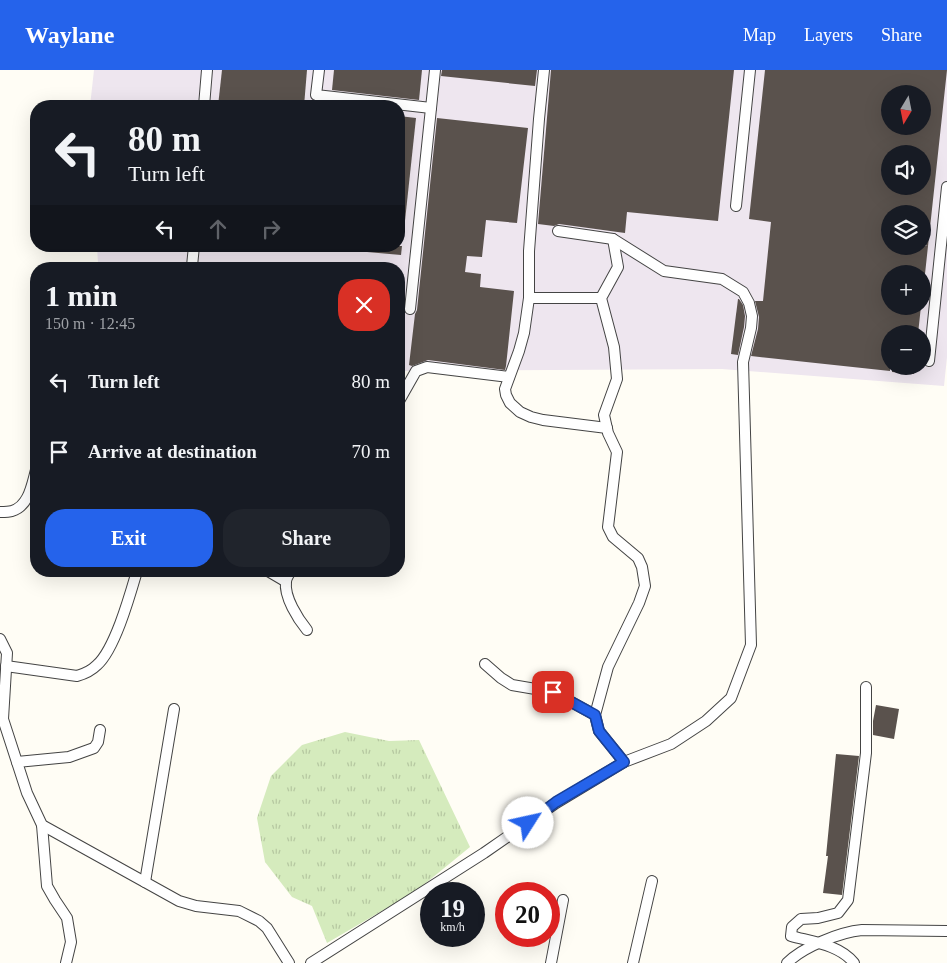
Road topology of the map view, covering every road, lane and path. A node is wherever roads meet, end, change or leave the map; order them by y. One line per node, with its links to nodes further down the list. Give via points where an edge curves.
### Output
1 (207, 70): 7 (street)
2 (319, 70): 6 (street)
3 (435, 70): 11 (street)
4 (544, 70): 16 (street, via 529,251)
5 (750, 70): 13 (street)
6 (316, 95): 8 (street); 9 (street)
7 (204, 100)
8 (316, 100)
9 (360, 100)
10 (405, 105): 11 (street)
11 (431, 108): 18 (street)
12 (947, 187): 19 (street)
13 (736, 206)
14 (558, 231): 15 (street)
15 (613, 239): 17 (street, via 618,267); 38 (street, via 664,271 722,279 743,292 752,316 744,362 751,645 731,698 706,721 671,744)
16 (529, 298): 17 (street); 20 (street, via 524,333)
17 (601, 298): 22 (street, via 614,347 617,379 604,415)
18 (410, 309)
19 (931, 334)
20 (509, 377): 21 (street, via 427,367 416,371); 22 (street, via 505,389 510,403 531,417)
21 (405, 390)
22 (607, 428): 35 (street, via 617,452 608,527 613,537 638,558 646,586 608,667)
23 (30, 490): 24 (street, via 24,504 12,511)
24 (0, 512)
25 (135, 577): 32 (street, via 116,636 98,664 84,674 77,676)
26 (279, 577): 28 (street)
27 (288, 577): 28 (street)
28 (286, 581): 29 (street, via 287,593)
29 (307, 630)
30 (0, 639): 32 (street, via 7,653)
31 (485, 664): 35 (street, via 512,686 553,692)
32 (6, 666): 37 (street, via 3,719)
33 (866, 687): 44 (street, via 866,753 848,900 838,913 801,919 792,927 791,936)
34 (174, 709): 41 (street)
35 (595, 715): 38 (street, via 599,731)
36 (100, 730): 37 (street, via 94,748 69,757)
37 (17, 762): 39 (street)
38 (624, 762): 47 (street, via 556,802 484,853)
39 (42, 825): 41 (street); 45 (street, via 47,886 67,918 71,942)
40 (652, 881): 49 (street)
41 (145, 882): 46 (street, via 179,901 239,911 259,922)
42 (564, 900): 48 (street)
43 (947, 931): 44 (street, via 862,930)
44 (819, 943): 50 (street); 51 (street, via 841,951)
45 (66, 963)
46 (289, 963)
47 (311, 963)
48 (550, 963)
49 (633, 963)
50 (787, 963)
51 (854, 963)

